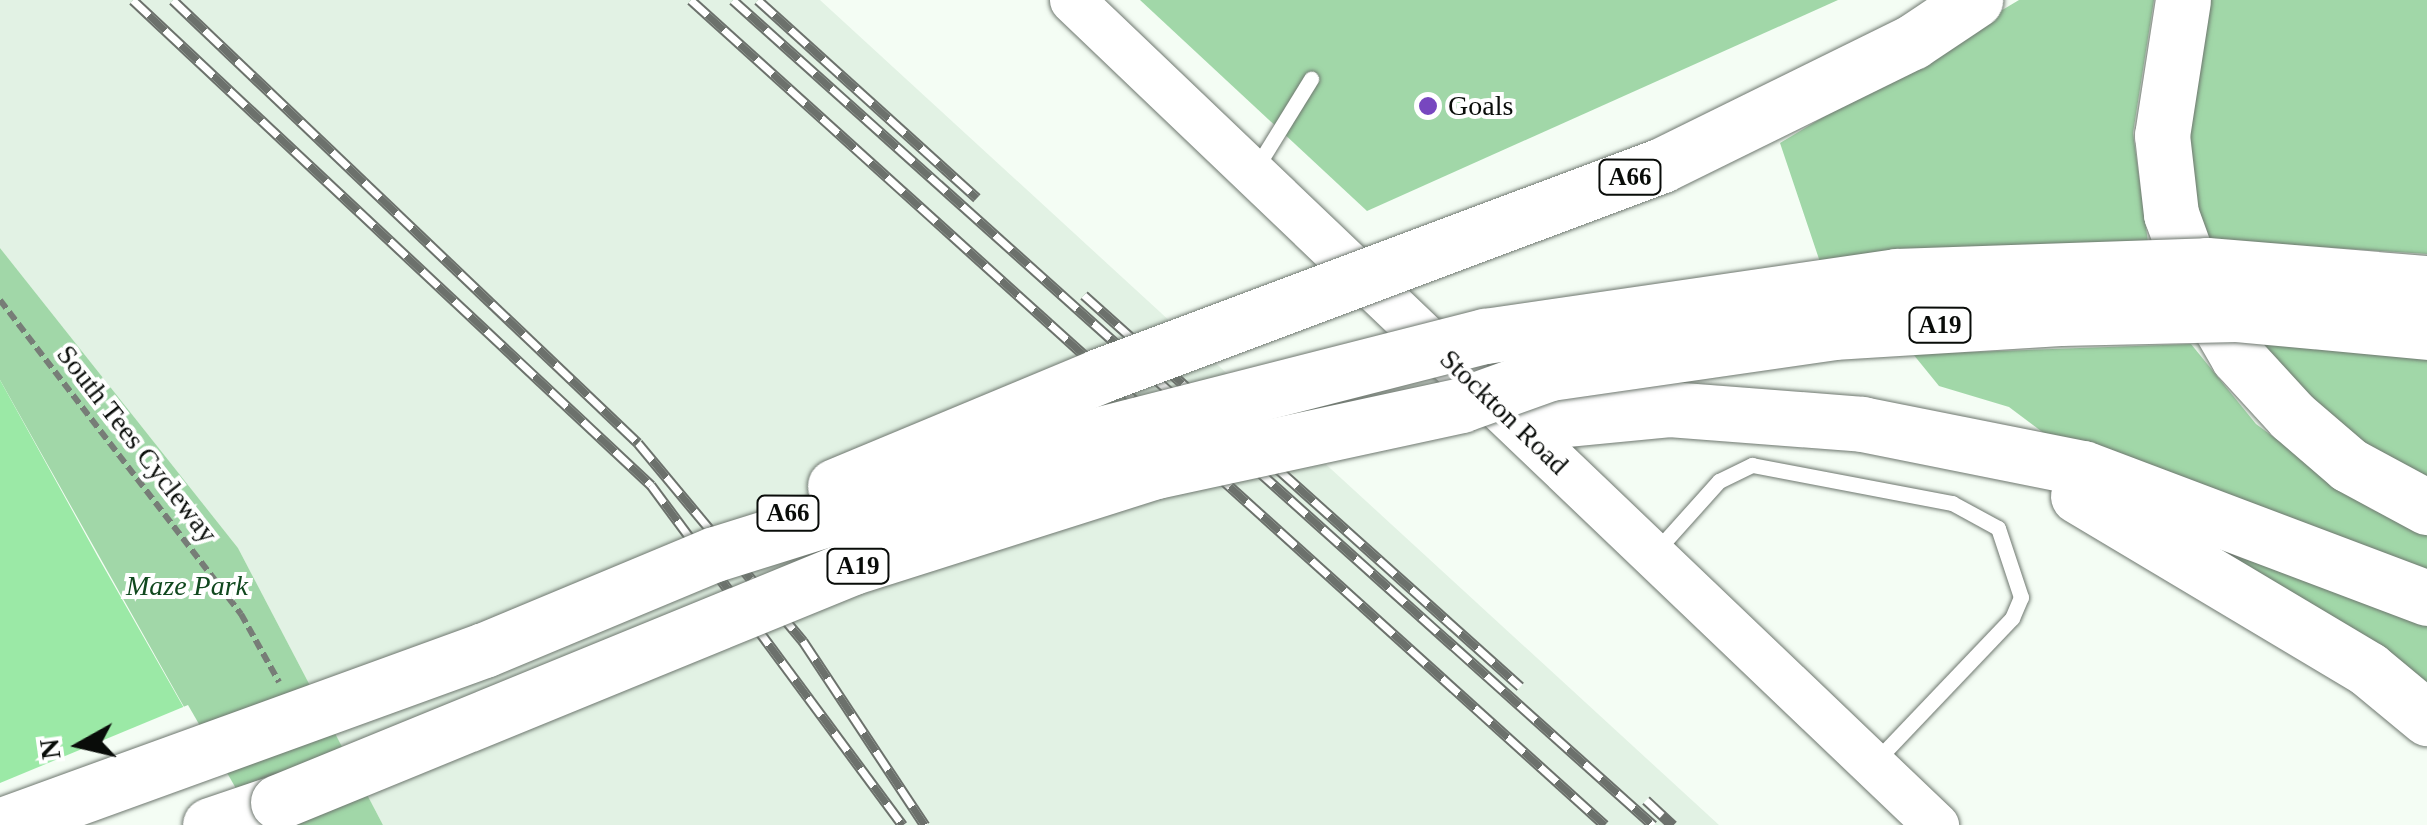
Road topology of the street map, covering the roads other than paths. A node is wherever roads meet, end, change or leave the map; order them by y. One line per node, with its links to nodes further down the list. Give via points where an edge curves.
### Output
1 (1072, 0): 5 (main road, Stockton Road)
2 (1975, 0): 11 (highway, A66, bridge, via 1912,42 1662,165 860,472)
3 (2183, 0): 10 (highway, via 2162,135 2172,214 2198,288 2238,357 2292,416 2348,466)
4 (1311, 79): 5 (lane)
5 (1253, 172): 12 (main road, Stockton Road)
6 (2427, 284): 11 (highway, A19, bridge, via 2207,265 1896,276 1657,304 1340,369)
7 (2427, 332): 8 (highway, A19, bridge, via 2237,314 1833,332 1550,373)
8 (1462, 404): 9 (highway, A19, via 1527,423 1668,409 1862,424); 17 (highway, A19, bridge, via 1156,471 853,567)
9 (2030, 463): 13 (highway, A19, via 2082,468); 14 (highway, A19, via 2034,476 2122,516 2368,669)
10 (2427, 507)
11 (715, 554): 16 (highway, A19, bridge, via 484,650)
12 (1653, 554): 15 (main road, Stockton Road); 15 (lane, via 1719,481 1752,465 1952,503 1998,528 2021,596 2012,618)
13 (2427, 598)
14 (2427, 718)
15 (1872, 765): 18 (main road, Stockton Road)
16 (2, 825)
17 (210, 825)
18 (1936, 825)

